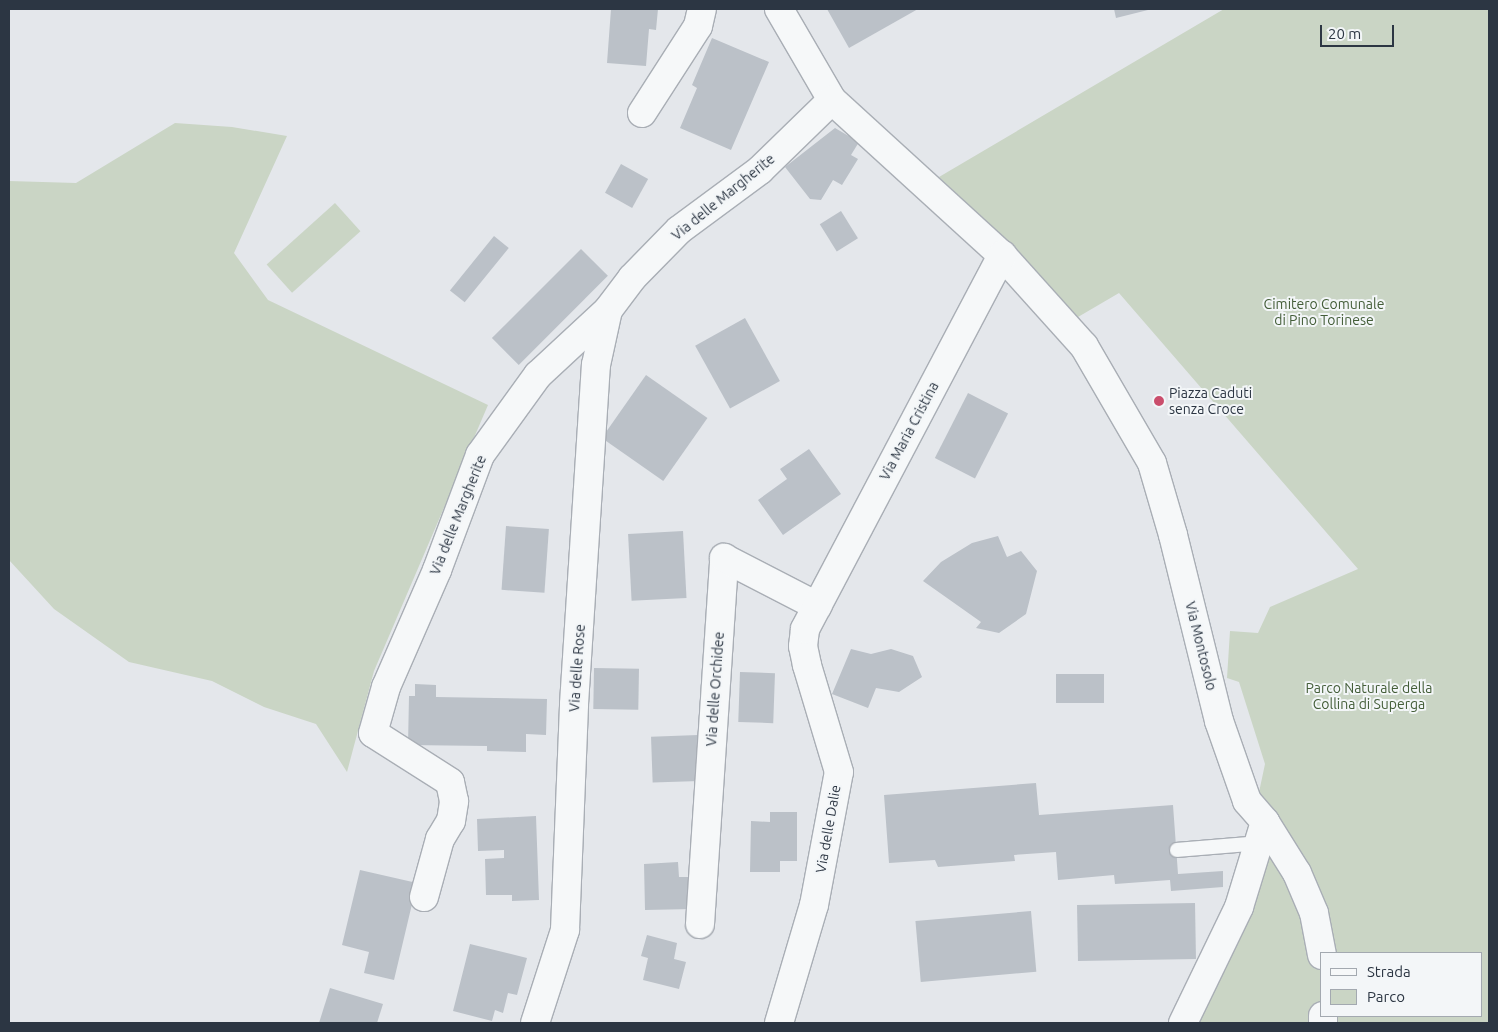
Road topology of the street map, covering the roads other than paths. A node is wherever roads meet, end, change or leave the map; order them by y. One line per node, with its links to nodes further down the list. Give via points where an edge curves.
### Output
1 (702, 9): 4 (street, via 698,26)
2 (779, 9): 3 (street)
3 (832, 100): 5 (street); 6 (street, Via delle Margherite, via 760,170 679,230 632,278)
4 (642, 113)
5 (1002, 255): 7 (street, Via Maria Cristina); 8 (street, Via Montosolo, via 1084,346 1152,463 1219,721 1247,801)
6 (608, 310): 10 (street, Via delle Margherite, via 538,375 480,455 437,570 386,687 373,733 450,782 454,801 451,820 440,838); 13 (street, Via delle Rose, via 596,365 574,704 565,930)
7 (816, 606): 11 (street, Via delle Orchidee, via 724,558); 14 (street, Via delle Dalie, via 805,629 803,646 839,772 814,905)
8 (1262, 832): 9 (lane); 12 (street, Via Montosolo, via 1297,873 1314,913); 15 (street, via 1239,907)
9 (1176, 850)
10 (424, 897)
11 (700, 924)
12 (1321, 952)
13 (535, 1023)
14 (779, 1023)
15 (1183, 1023)

